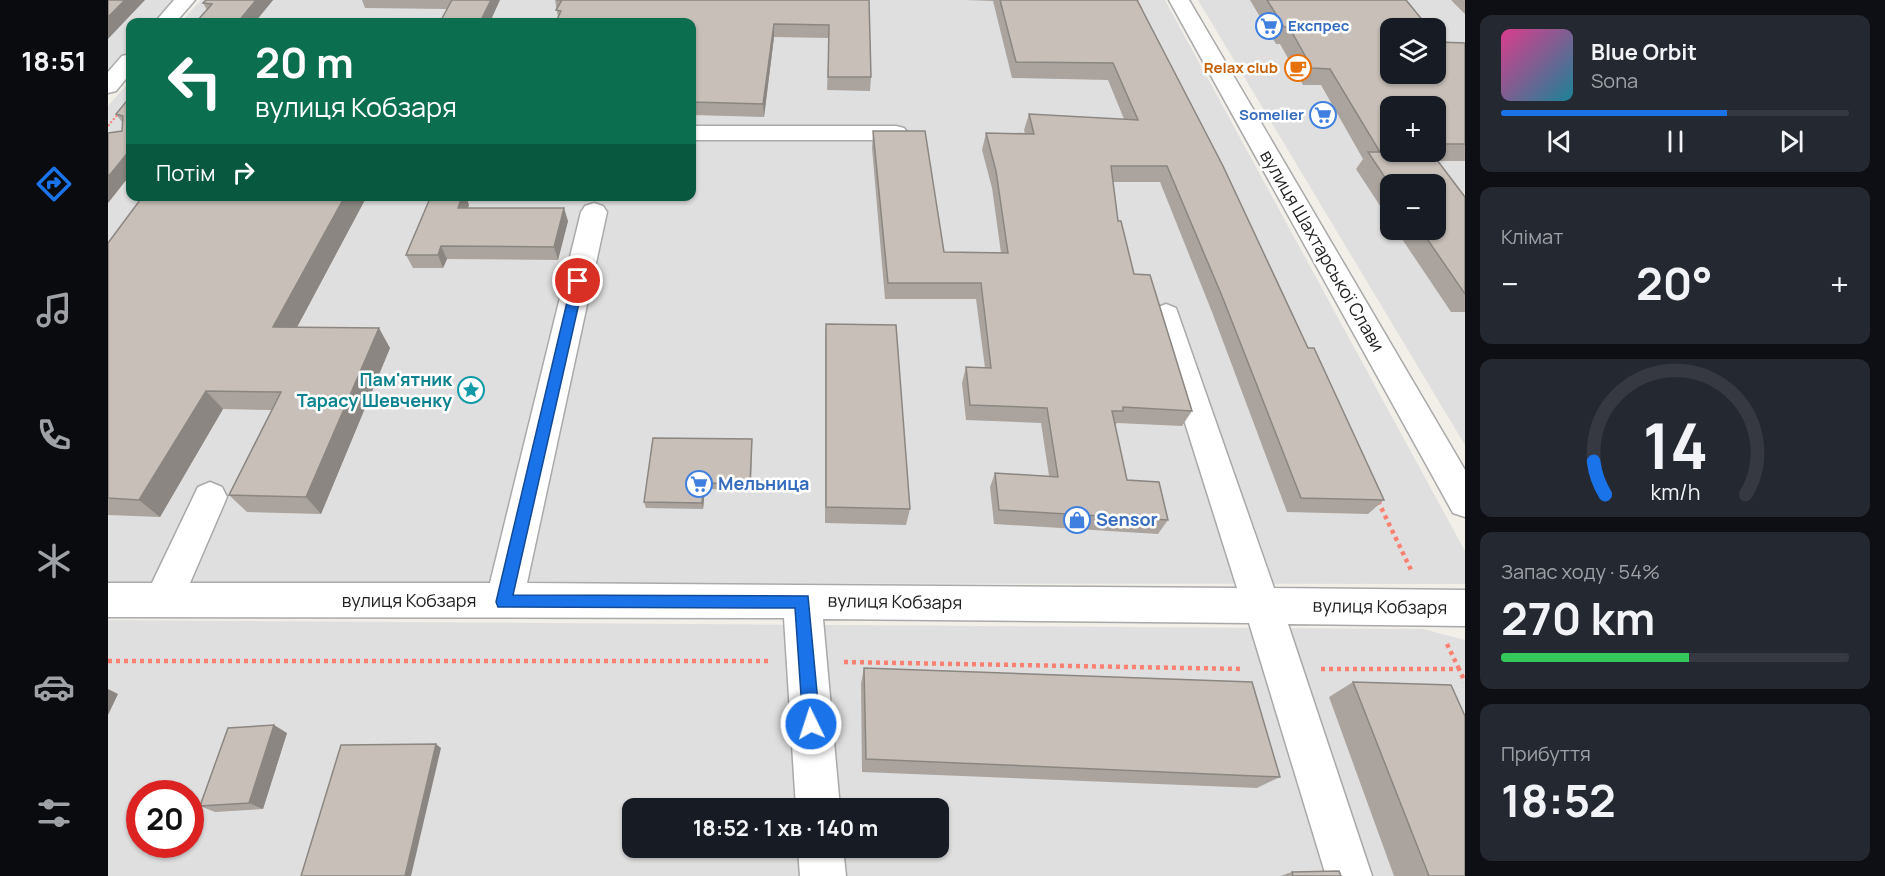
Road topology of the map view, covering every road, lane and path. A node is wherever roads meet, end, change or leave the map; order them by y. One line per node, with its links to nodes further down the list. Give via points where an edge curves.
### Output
1 (185, 0): 4 (street)
2 (1137, 0): 5 (path)
3 (1179, 0): 16 (street, вулиця Шахтарської Слави)
4 (169, 18)
5 (1147, 20)
6 (126, 66): 7 (street)
7 (108, 86)
8 (123, 109): 9 (path)
9 (108, 126)
10 (696, 133): 11 (street)
11 (896, 133)
12 (594, 212): 20 (street)
13 (1166, 315): 21 (street)
14 (1373, 491): 22 (path)
15 (210, 497): 18 (street)
16 (1465, 502)
17 (108, 600): 18 (street, вулиця Кобзаря)
18 (163, 600): 20 (street, вулиця Кобзаря)
19 (802, 601): 20 (street, вулиця Кобзаря); 21 (street, вулиця Кобзаря); 24 (street)
20 (504, 602)
21 (1263, 606): 22 (street, вулиця Кобзаря); 27 (street)
22 (1447, 608): 23 (path)
23 (1459, 669)
24 (817, 798)
25 (821, 858): 26 (street)
26 (822, 876)
27 (1349, 876)

